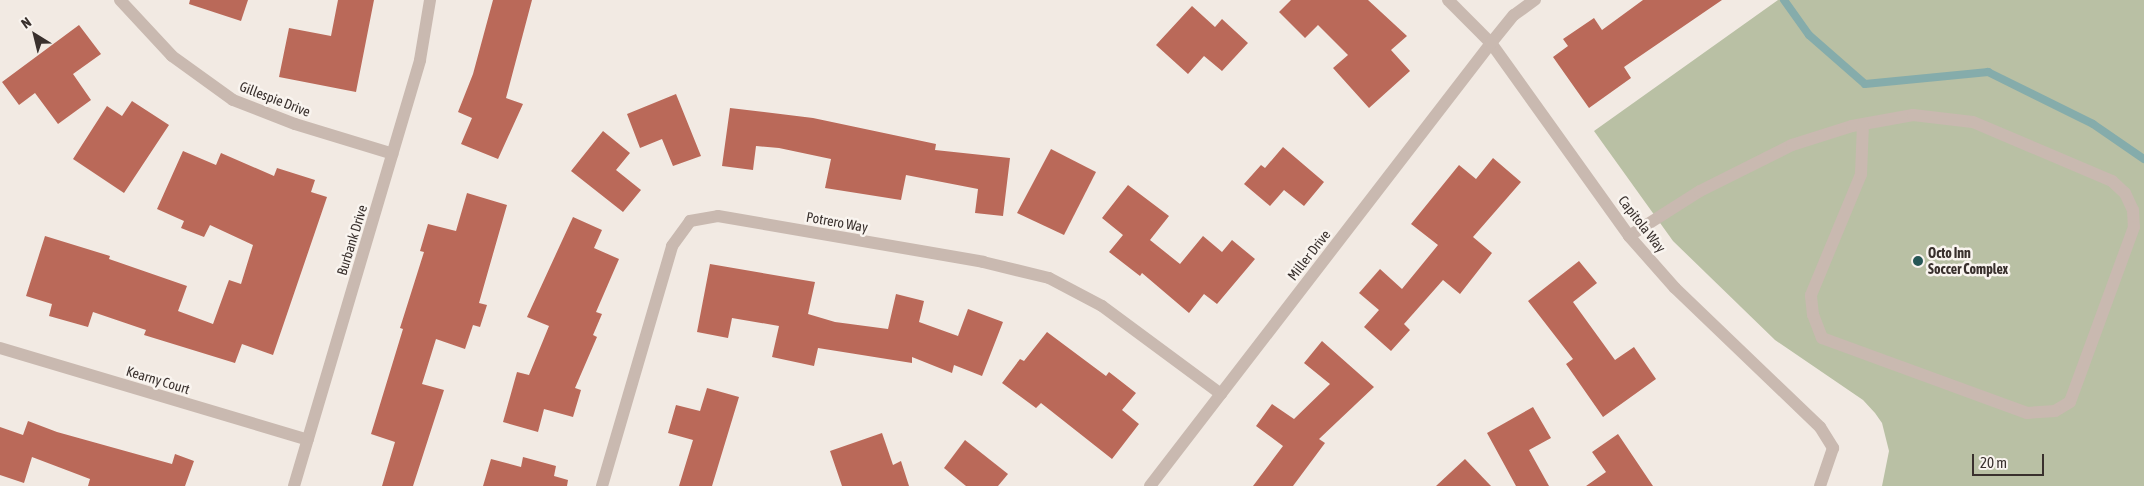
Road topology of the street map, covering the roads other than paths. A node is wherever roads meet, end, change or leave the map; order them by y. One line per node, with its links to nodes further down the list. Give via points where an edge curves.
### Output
1 (120, 0): 7 (street, Gillespie Drive, via 172,56 233,100 295,124)
2 (430, 0): 7 (street, Burbank Drive, via 420,60)
3 (1448, 0): 5 (street, Capitola Way)
4 (1535, 0): 5 (street, Miller Drive, via 1514,15)
5 (1492, 43): 8 (street, Capitola Way); 10 (street, Miller Drive)
6 (1863, 124): 6 (street, via 1913,114 1972,122 2112,181 2125,193 2133,210 2134,227 2070,402 2055,411 2027,413 1822,338 1813,315 1812,295 1861,174); 8 (street, via 1792,145 1700,191)
7 (393, 154): 11 (street, Burbank Drive)
8 (1629, 236): 15 (street, Capitola Way, via 1675,288 1808,414 1833,448)
9 (0, 348): 11 (street, Kearny Court)
10 (1221, 394): 13 (street, Potrero Way, via 1102,306 1049,278 983,262 718,216 690,221 672,246); 14 (street, Miller Drive)
11 (308, 440): 12 (street, Burbank Drive)
12 (294, 486)
13 (602, 486)
14 (1150, 486)
15 (1820, 486)

